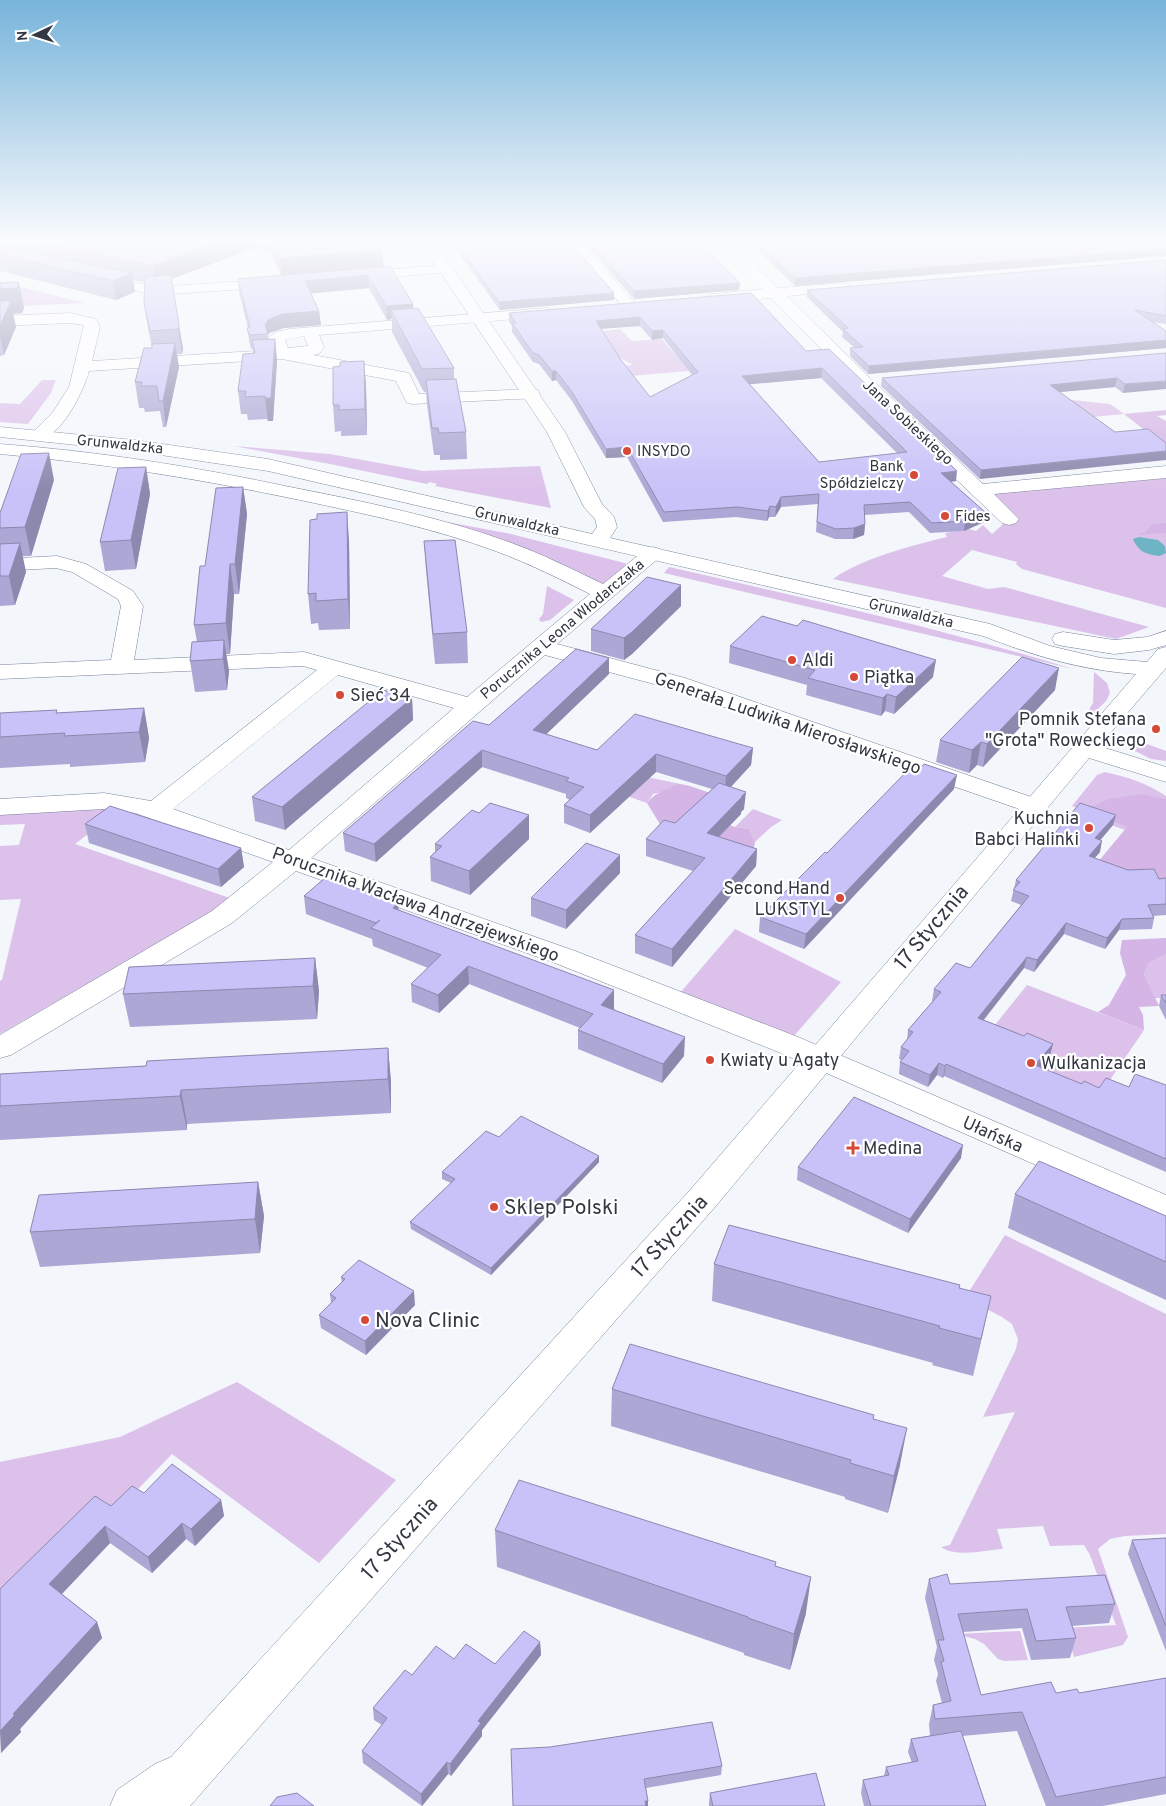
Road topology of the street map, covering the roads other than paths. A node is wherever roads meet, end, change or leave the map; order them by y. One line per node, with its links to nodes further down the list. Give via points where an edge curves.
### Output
1 (91, 324): 6 (street, Grunwaldzka)
2 (404, 324): 5 (street, via 310,332 316,347 314,350)
3 (484, 324): 9 (street)
4 (806, 324): 8 (street, Jana Sobieskiego)
5 (282, 354): 6 (street); 9 (street, via 403,377 413,399)
6 (83, 366): 11 (street, Grunwaldzka, via 70,401)
7 (882, 379): 8 (street)
8 (863, 381): 14 (street, Jana Sobieskiego)
9 (532, 394): 15 (street, via 556,432)
10 (0, 432): 11 (street, Grunwaldzka)
11 (39, 435): 17 (street, Grunwaldzka, via 193,452 268,465)
12 (0, 449): 22 (street, Grunwaldzka, via 123,461 186,471 402,517 505,548)
13 (1166, 472): 14 (street)
14 (981, 490): 16 (street, Jana Sobieskiego)
15 (591, 511): 17 (street, via 566,521); 18 (street, via 578,529); 19 (street, via 604,517 607,527)
16 (1009, 519)
17 (535, 525): 18 (street, Grunwaldzka)
18 (577, 536): 19 (street, Grunwaldzka)
19 (598, 540): 20 (street, Grunwaldzka)
20 (653, 553): 22 (street, Porucznika Leona Włodarczaka); 25 (street, Grunwaldzka, via 990,631 1043,651)
21 (0, 565): 27 (street, via 57,562 79,568 126,596 132,606)
22 (604, 593): 24 (street, Porucznika Leona Włodarczaka)
23 (1166, 638): 25 (street, Grunwaldzka)
24 (541, 647): 30 (street, Porucznika Leona Włodarczaka); 34 (street, Generała Ludwika Mierosławskiego, via 677,684)
25 (1108, 656): 26 (street, Grunwaldzka); 31 (street, via 1119,683)
26 (1159, 662): 31 (street, 17 Stycznia)
27 (121, 667): 28 (street, Porucznika Leona Włodarczaka, via 304,659); 29 (street, Porucznika Leona Włodarczaka)
28 (334, 667): 30 (street, Porucznika Leona Włodarczaka); 36 (street)
29 (0, 672)
30 (471, 705): 37 (street, Porucznika Leona Włodarczaka)
31 (1121, 707): 32 (street, 17 Stycznia)
32 (1084, 748): 33 (street); 34 (street, 17 Stycznia)
33 (1166, 775)
34 (1034, 806): 39 (street, 17 Stycznia)
35 (0, 807): 36 (street, Porucznika Wacława Andrzejewskiego, via 104,801)
36 (154, 811): 37 (street, Porucznika Wacława Andrzejewskiego)
37 (293, 860): 38 (street, Porucznika Leona Włodarczaka, via 222,917); 39 (street, Porucznika Wacława Andrzejewskiego, via 565,957)
38 (0, 1048)
39 (822, 1058): 40 (street, Ułańska); 41 (street, 17 Stycznia, via 703,1198)
40 (1166, 1209)
41 (197, 1762): 42 (street); 43 (street, 17 Stycznia)
42 (133, 1806)
43 (160, 1806)

